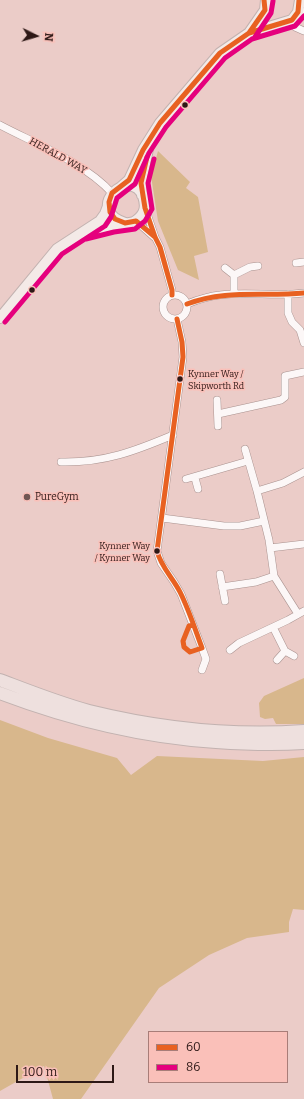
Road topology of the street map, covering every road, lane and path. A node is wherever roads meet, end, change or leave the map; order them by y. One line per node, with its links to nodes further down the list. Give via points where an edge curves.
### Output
1 (266, 0): 3 (main road)
2 (300, 5): 4 (main road, via 296,16)
3 (265, 10): 4 (main road, via 273,21); 6 (main road)
4 (285, 22): 5 (street); 6 (main road)
5 (304, 31)
6 (249, 33): 8 (main road, via 220,53 160,123)
7 (0, 125): 10 (street, HERALD WAY, via 82,168)
8 (150, 141): 9 (main road, via 129,180); 11 (main road, via 141,183)
9 (121, 187): 10 (main road); 11 (main road, via 135,187)
10 (112, 193): 12 (main road)
11 (142, 195): 13 (main road)
12 (108, 206): 15 (main road, via 113,217); 16 (main road, via 100,221)
13 (145, 208): 14 (main road); 17 (street)
14 (136, 220): 15 (main road); 17 (street)
15 (125, 223): 16 (main road)
16 (83, 233): 26 (main road, via 57,249)
17 (155, 237): 24 (street)
18 (258, 266): 20 (street)
19 (224, 268): 20 (street)
20 (234, 275): 22 (street)
21 (304, 293): 23 (street)
22 (234, 294): 23 (street); 25 (street, via 218,295)
23 (288, 294): 28 (street, via 288,313 300,330)
24 (172, 295): 25 (street, via 180,296); 27 (street, via 164,301 162,310 169,318)
25 (187, 304): 27 (street, via 185,313)
26 (0, 318)
27 (177, 319): 33 (street, via 183,357)
28 (304, 343)
29 (304, 372): 31 (street, via 285,376 285,397 280,400)
30 (217, 400): 31 (street)
31 (218, 414): 32 (street)
32 (218, 426)
33 (173, 435): 36 (street, via 146,447 106,459 78,463); 42 (street)
34 (245, 449): 35 (street)
35 (248, 461): 38 (street); 41 (street)
36 (61, 462)
37 (304, 472): 41 (street, via 283,483)
38 (195, 478): 39 (street); 40 (street)
39 (186, 479)
40 (198, 489)
41 (257, 491): 43 (street)
42 (162, 518): 43 (street, via 224,526); 56 (street, via 157,546 158,557 181,594 198,636 206,659)
43 (264, 521): 45 (street)
44 (304, 544): 45 (street)
45 (270, 548): 47 (street)
46 (220, 574): 48 (street)
47 (274, 576): 48 (street, via 256,582); 50 (street)
48 (222, 587): 49 (street)
49 (225, 601)
50 (301, 612): 51 (street)
51 (273, 627): 52 (street); 53 (street)
52 (230, 650)
53 (285, 651): 54 (street); 55 (street)
54 (294, 656)
55 (277, 660)
56 (202, 670)
57 (0, 674): 61 (highway, via 70,698 130,713 215,724)
58 (0, 680): 62 (highway, via 89,711 131,720 217,731)
59 (0, 693): 63 (highway, via 88,722 180,740 247,744)
60 (0, 702): 64 (highway, via 26,712 144,741 185,747 247,751)
61 (304, 727)
62 (304, 731)
63 (304, 743)
64 (304, 750)

